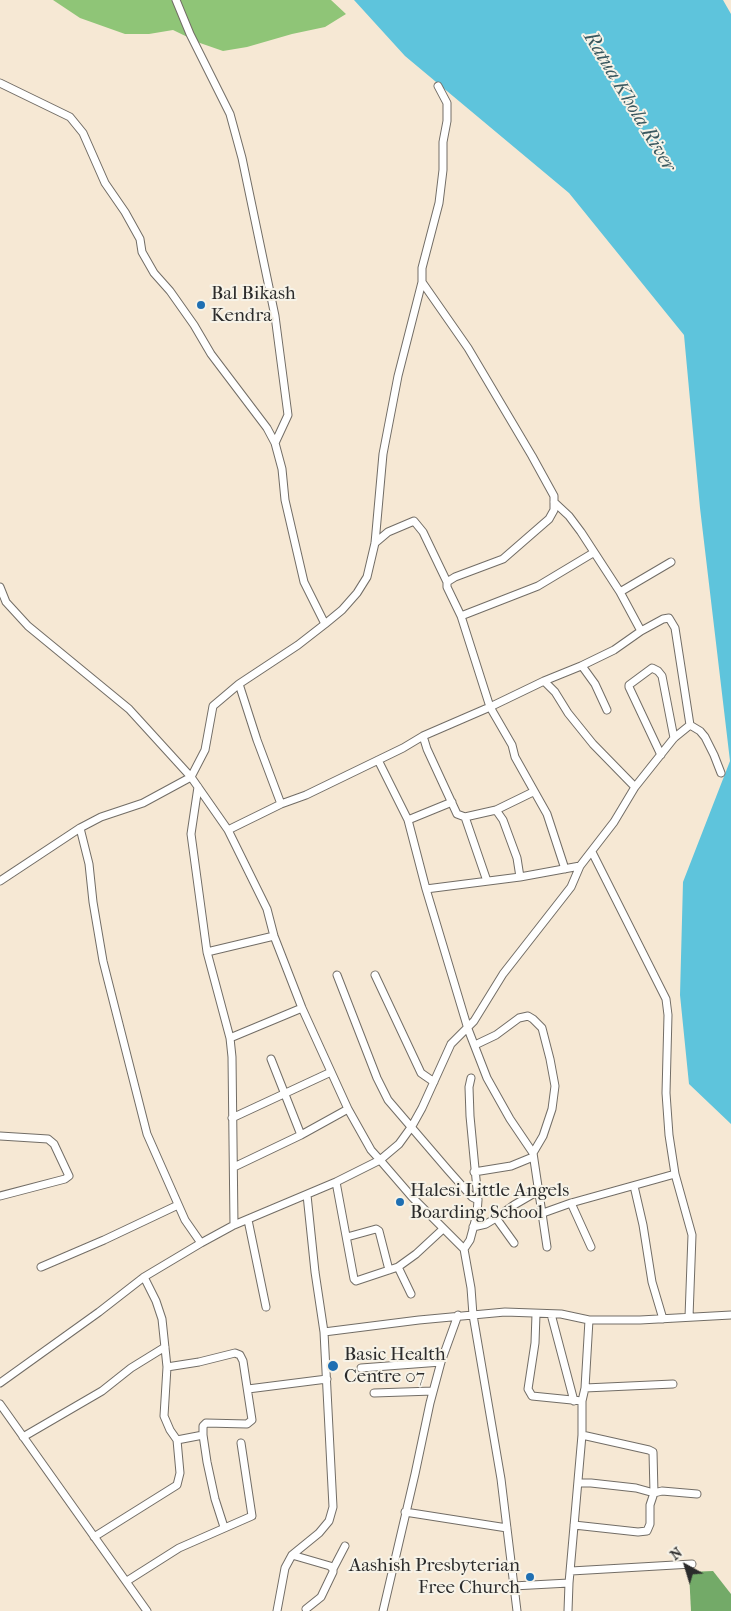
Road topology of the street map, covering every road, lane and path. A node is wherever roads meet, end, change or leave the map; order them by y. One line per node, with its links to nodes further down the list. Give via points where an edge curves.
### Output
1 (176, 0): 5 (street, via 230,114 242,158 275,316 288,415)
2 (0, 83): 5 (street, via 70,118 83,133 105,184 140,239 142,252 154,273 170,291)
3 (438, 86): 4 (street, via 447,103 443,170 439,203 422,268)
4 (422, 282): 6 (street, via 473,357 532,456 554,496); 7 (street, via 385,444)
5 (275, 443): 14 (street, via 304,582)
6 (554, 502): 8 (street, via 569,516); 10 (street, via 549,519 503,559)
7 (375, 543): 10 (street, via 388,532 414,521 423,532); 14 (street, via 367,577 342,610)
8 (593, 553): 12 (street); 13 (street, via 538,586)
9 (671, 562): 12 (street)
10 (447, 582): 13 (street)
11 (0, 587): 27 (street, via 6,602 28,626 129,709)
12 (620, 592): 15 (street)
13 (461, 616): 19 (street)
14 (325, 624): 18 (street)
15 (641, 631): 16 (street, via 614,650); 21 (street, via 669,618 675,628)
16 (582, 666): 17 (street); 20 (street)
17 (544, 680): 19 (street); 29 (street, via 593,744)
18 (239, 684): 27 (street, via 213,706 205,750); 32 (street)
19 (490, 707): 22 (street); 30 (street)
20 (607, 710)
21 (690, 725): 23 (street); 26 (street, via 705,737)
22 (423, 736): 25 (street); 31 (street)
23 (674, 738): 24 (street); 24 (street, via 662,676 652,668 629,687)
24 (661, 755): 29 (street)
25 (378, 760): 32 (street); 35 (street)
26 (721, 773)
27 (191, 777): 28 (street); 36 (street, via 143,803)
28 (198, 786): 37 (street); 46 (street, via 191,834)
29 (635, 787): 38 (street)
30 (533, 792): 33 (street); 40 (street, via 547,814)
31 (452, 802): 34 (street, via 458,814); 35 (street)
32 (281, 804): 37 (street)
33 (496, 810): 34 (street); 41 (street, via 517,858)
34 (465, 817): 43 (street)
35 (408, 820): 44 (street)
36 (80, 828): 42 (street); 75 (street, via 89,864 103,961 147,1134)
37 (228, 830): 45 (street, via 267,909)
38 (592, 852): 39 (street); 67 (street, via 666,999 666,1093)
39 (580, 866): 40 (street); 50 (street, via 571,887 503,974)
40 (564, 869): 41 (street)
41 (520, 877): 43 (street)
42 (0, 880)
43 (487, 881): 44 (street)
44 (426, 889): 50 (street)
45 (274, 936): 46 (street); 49 (street)
46 (207, 952): 51 (street)
47 (337, 975): 60 (street, via 377,1078 388,1100)
48 (376, 975): 56 (street, via 422,1073)
49 (302, 1008): 51 (street); 54 (street)
50 (468, 1029): 52 (street); 56 (street, via 450,1044)
51 (230, 1038): 59 (street)
52 (475, 1045): 63 (street, via 487,1078); 63 (street, via 496,1036 519,1018 528,1016 542,1028 555,1086 552,1109)
53 (271, 1059): 57 (street)
54 (331, 1072): 57 (street); 58 (street)
55 (470, 1078): 66 (street)
56 (434, 1082): 60 (street)
57 (285, 1094): 59 (street); 61 (street)
58 (348, 1109): 61 (street); 64 (street)
59 (232, 1118): 65 (street)
60 (412, 1126): 64 (street, via 399,1144); 73 (street)
61 (301, 1135): 65 (street)
62 (0, 1136): 72 (street, via 48,1139 54,1144 69,1176)
63 (533, 1155): 66 (street, via 511,1166); 70 (street)
64 (380, 1160): 68 (street); 81 (street)
65 (234, 1167): 79 (street)
66 (474, 1172): 73 (street)
67 (675, 1174): 69 (street); 99 (street, via 692,1235)
68 (336, 1182): 71 (street); 82 (street)
69 (634, 1186): 74 (street); 100 (street, via 652,1282)
70 (538, 1192): 76 (street); 77 (street)
71 (307, 1195): 78 (street); 102 (street)
72 (0, 1196)
73 (478, 1200): 80 (street)
74 (571, 1203): 76 (street); 86 (street)
75 (178, 1205): 83 (street); 88 (street)
76 (543, 1213): 85 (street)
77 (496, 1218): 80 (street); 84 (street)
78 (248, 1220): 79 (street); 93 (street)
79 (234, 1225): 83 (street)
80 (473, 1227): 87 (street)
81 (443, 1229): 87 (street); 89 (street)
82 (347, 1237): 90 (street, via 376,1229 379,1231); 90 (street, via 356,1281)
83 (202, 1243): 91 (street)
84 (514, 1243)
85 (547, 1247)
86 (591, 1248)
87 (464, 1249): 98 (street)
88 (41, 1267)
89 (398, 1267): 90 (street); 92 (street)
90 (390, 1270)
91 (144, 1277): 103 (street, via 162,1319); 108 (street)
92 (411, 1294)
93 (266, 1307)
94 (536, 1314): 95 (street); 98 (street, via 504,1312); 114 (street, via 528,1389 532,1396)
95 (551, 1314): 101 (street); 114 (street)
96 (731, 1314): 99 (street)
97 (458, 1315): 98 (street); 102 (street); 104 (street)
98 (473, 1315): 128 (street)
99 (689, 1317): 100 (street)
100 (663, 1319): 101 (street)
101 (589, 1320): 110 (street)
102 (324, 1332): 107 (street)
103 (165, 1347): 105 (street); 119 (street, via 102,1391)
104 (441, 1362): 106 (street); 112 (street)
105 (167, 1367): 111 (street, via 235,1353 243,1361); 120 (street, via 164,1416)
106 (361, 1368)
107 (327, 1379): 111 (street); 131 (street, via 333,1507 329,1521)
108 (0, 1382)
109 (673, 1384): 110 (street)
110 (586, 1388): 115 (street)
111 (248, 1389): 117 (street, via 252,1420 247,1424 206,1423)
112 (433, 1391): 113 (street); 125 (street)
113 (374, 1393)
114 (574, 1400): 115 (street)
115 (582, 1402): 118 (street)
116 (0, 1404): 119 (street)
117 (203, 1434): 120 (street); 127 (street, via 215,1499)
118 (582, 1435): 122 (street); 123 (street, via 653,1452)
119 (23, 1437): 129 (street)
120 (176, 1440): 129 (street, via 180,1472 177,1485)
121 (241, 1443): 127 (street, via 252,1516)
122 (578, 1483): 123 (street, via 636,1488); 126 (street)
123 (654, 1493): 124 (street); 126 (street, via 647,1531)
124 (697, 1494)
125 (405, 1512): 128 (street); 141 (street)
126 (574, 1525): 134 (street)
127 (224, 1527): 135 (street, via 179,1548)
128 (507, 1528): 137 (street)
129 (94, 1537): 135 (street)
130 (345, 1546): 133 (street)
131 (292, 1555): 133 (street); 140 (street, via 285,1568)
132 (692, 1564): 134 (street)
133 (333, 1568): 138 (street, via 321,1597)
134 (571, 1571): 136 (street)
135 (127, 1581): 139 (street)
136 (569, 1583): 137 (street); 143 (street)
137 (514, 1586): 142 (street)
138 (306, 1610)
139 (146, 1611)
140 (277, 1611)
141 (383, 1611)
142 (517, 1611)
143 (568, 1611)

